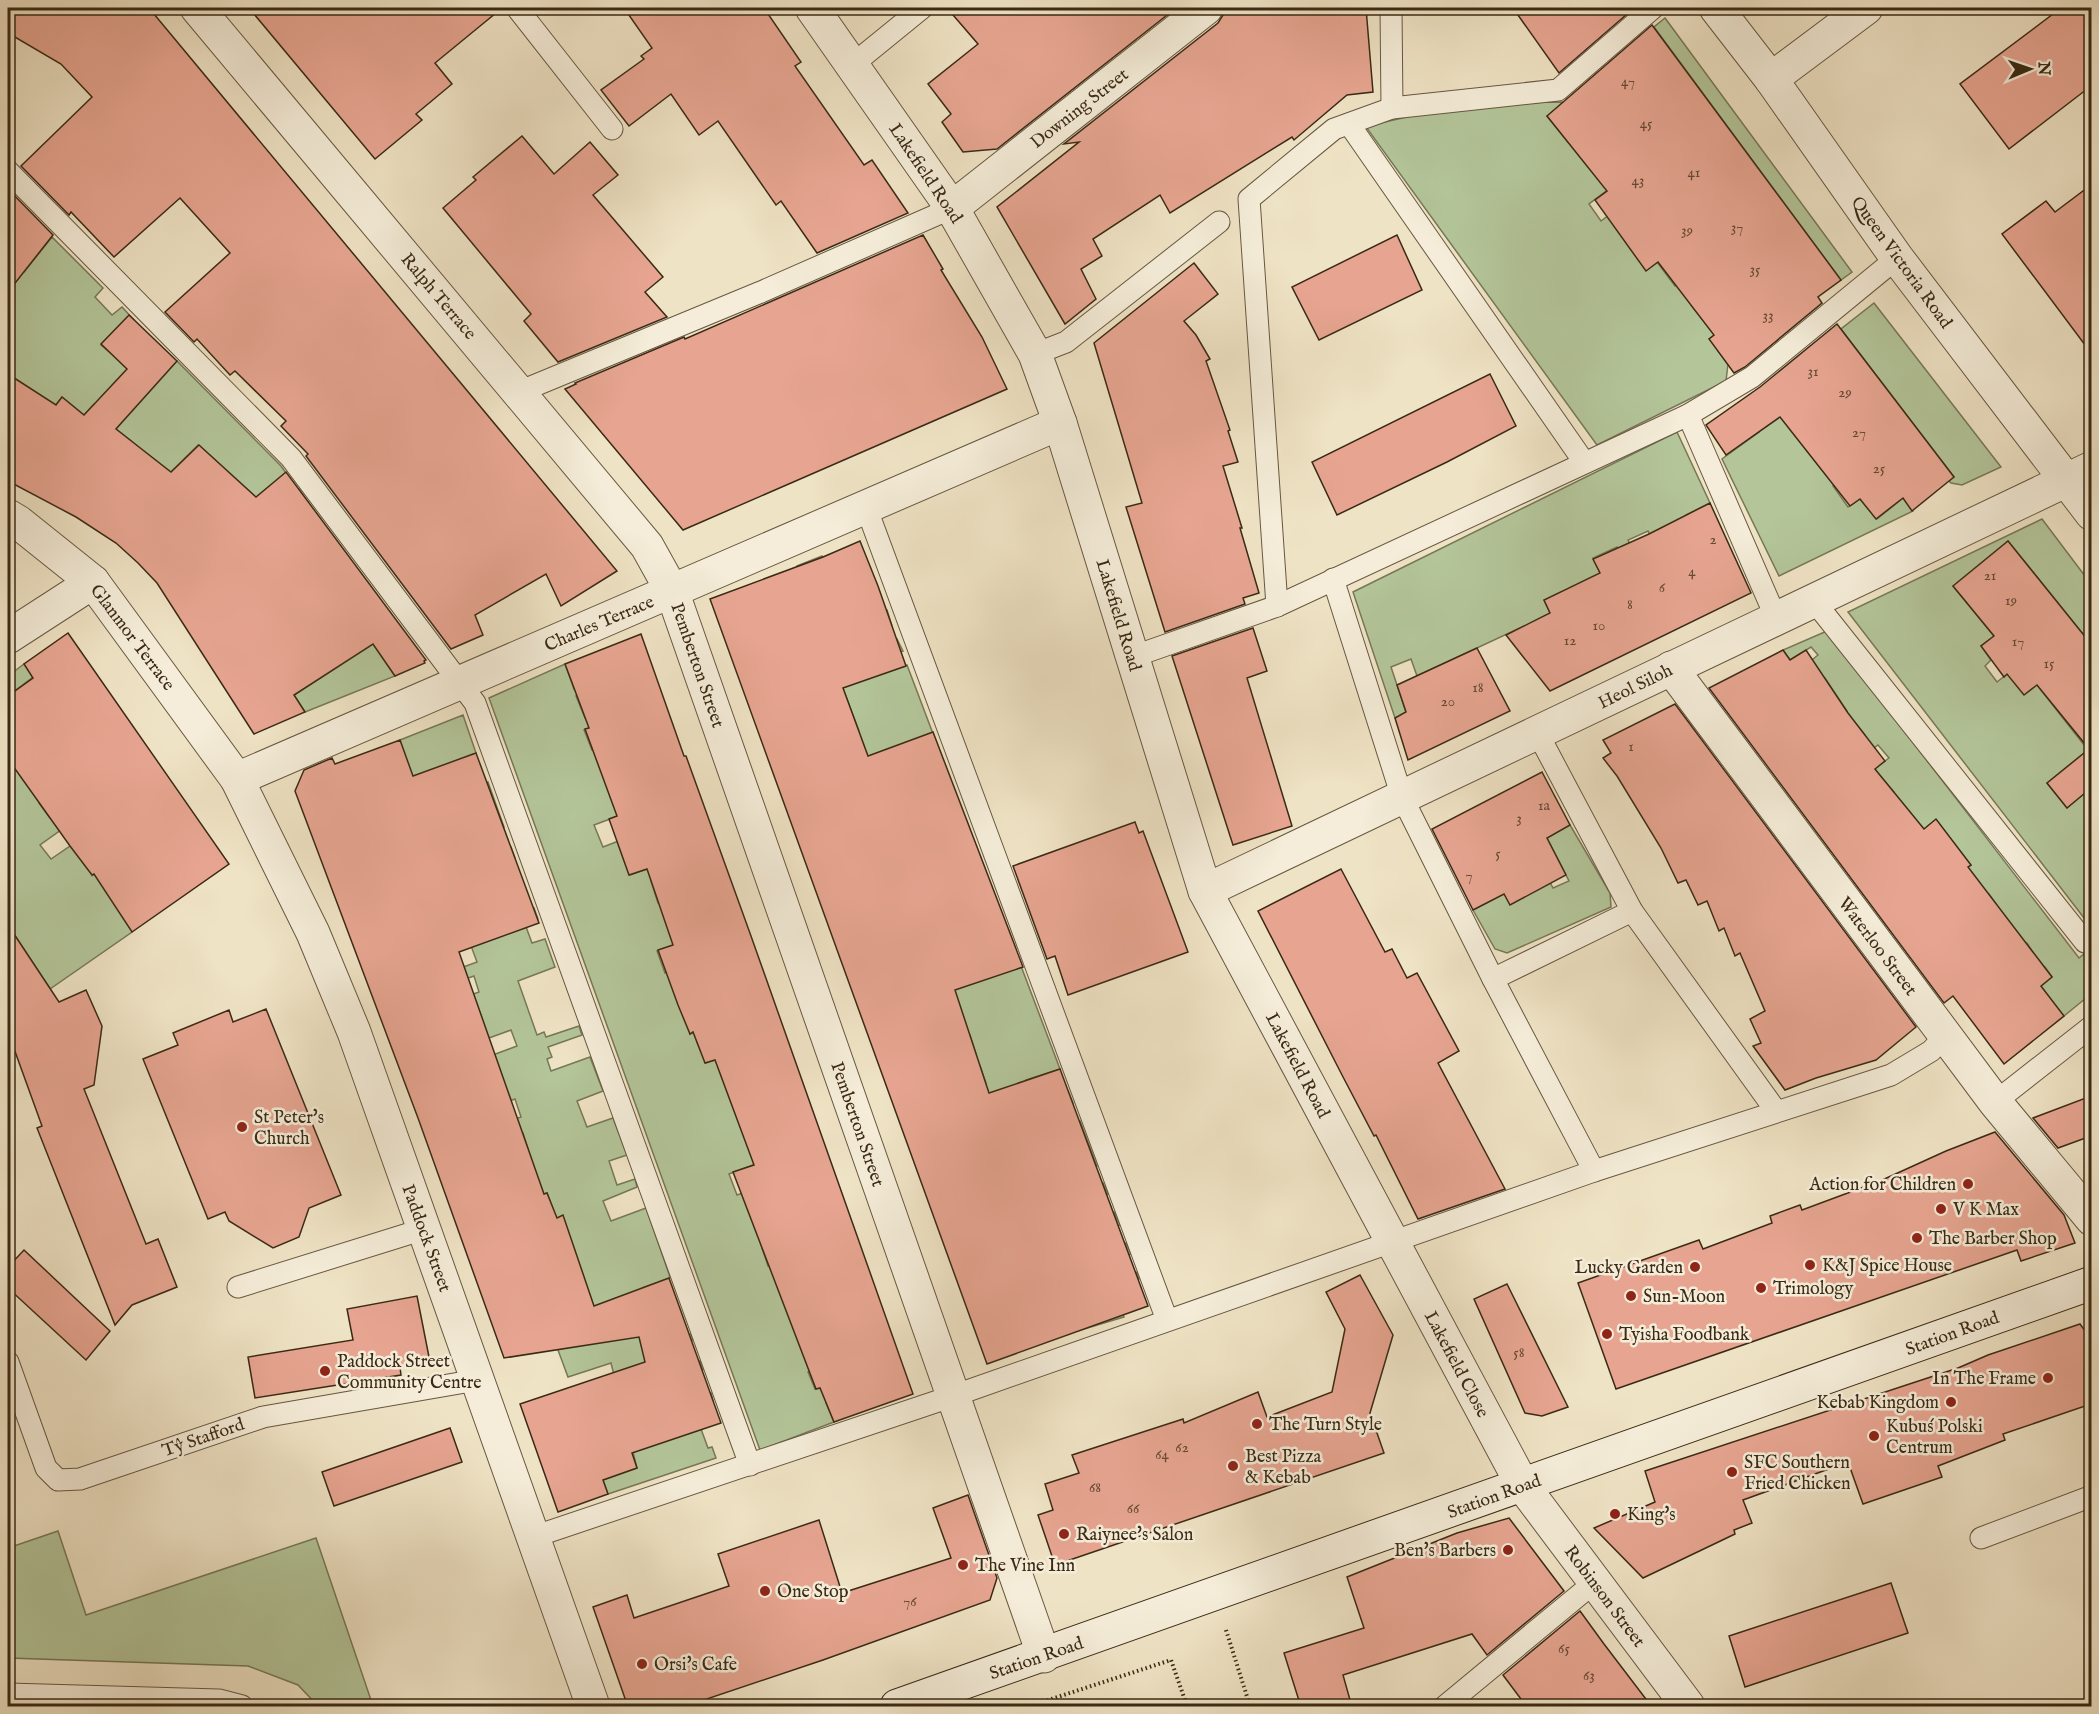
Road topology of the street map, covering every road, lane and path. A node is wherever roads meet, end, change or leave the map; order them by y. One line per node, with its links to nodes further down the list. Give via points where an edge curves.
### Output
1 (196, 8): 20 (street, Ralph Terrace)
2 (517, 8): 14 (lane)
3 (812, 8): 10 (street, Lakefield Road)
4 (922, 8): 10 (lane)
5 (1206, 8): 16 (street, Downing Street)
6 (1392, 8): 12 (lane)
7 (1653, 8): 12 (lane, via 1558,90)
8 (1716, 8): 11 (street, Queen Victoria Road)
9 (1866, 8): 11 (street)
10 (852, 65): 16 (street, Lakefield Road)
11 (1771, 79): 18 (street, Queen Victoria Road)
12 (1392, 108): 13 (lane)
13 (1348, 124): 23 (lane); 32 (lane, via 1334,129 1250,199)
14 (612, 129)
15 (8, 171): 37 (lane, via 291,458)
16 (952, 208): 19 (street, Lakefield Road); 20 (lane)
17 (1220, 222): 19 (lane, via 1066,342)
18 (1897, 258): 21 (lane, via 1752,377); 24 (street, Queen Victoria Road)
19 (1035, 354): 22 (street, Lakefield Road)
20 (519, 392): 30 (street, Ralph Terrace, via 647,546)
21 (1688, 415): 23 (lane); 33 (lane)
22 (1060, 423): 25 (street, Charles Terrace); 35 (street, Lakefield Road)
23 (1584, 462): 28 (lane)
24 (2078, 475): 26 (street, Queen Victoria Road); 31 (street, Heol Siloh)
25 (866, 507): 30 (street, Charles Terrace); 55 (lane)
26 (2091, 514)
27 (8, 516): 29 (street, Glanmor Terrace)
28 (1333, 579): 32 (lane); 40 (lane)
29 (93, 582): 34 (street); 39 (street, Glanmor Terrace)
30 (672, 591): 37 (street, Charles Terrace); 58 (street, Pemberton Street)
31 (1814, 600): 33 (street, Heol Siloh); 43 (lane)
32 (1277, 606): 35 (lane)
33 (1776, 618): 36 (street, Heol Siloh)
34 (8, 637)
35 (1132, 657): 41 (street, Lakefield Road)
36 (1671, 668): 38 (street, Heol Siloh); 46 (street, Waterloo Street)
37 (461, 683): 39 (street, Charles Terrace); 59 (lane, via 476,703)
38 (1537, 732): 40 (street, Heol Siloh); 42 (lane)
39 (237, 779): 51 (street, Paddock Street, via 313,933 345,1010)
40 (1402, 797): 41 (street, Heol Siloh); 44 (lane)
41 (1205, 891): 52 (street, Lakefield Road)
42 (1632, 911): 44 (lane); 48 (lane)
43 (2085, 942)
44 (1493, 979): 49 (lane)
45 (2091, 1026): 47 (lane)
46 (1945, 1036): 47 (street, Waterloo Street); 48 (lane, via 1931,1051 1891,1075)
47 (1995, 1102): 50 (street, Waterloo Street)
48 (1776, 1111): 49 (lane)
49 (1594, 1171): 52 (lane)
50 (2091, 1219)
51 (424, 1229): 54 (lane); 57 (street, Paddock Street)
52 (1392, 1243): 55 (lane); 60 (street, Lakefield Close)
53 (2091, 1284): 60 (street, Station Road)
54 (238, 1287)
55 (1167, 1320): 58 (lane)
56 (8, 1362): 57 (lane, Tŷ Stafford, via 46,1468 58,1480 80,1479 263,1417)
57 (477, 1380): 62 (street, Paddock Street)
58 (953, 1396): 59 (lane); 66 (street, Pemberton Street)
59 (750, 1465): 62 (lane)
60 (1523, 1486): 64 (street, Robinson Street); 66 (street, Station Road)
61 (2091, 1496): 63 (lane)
62 (533, 1537): 69 (street, Paddock Street)
63 (1981, 1538)
64 (1595, 1582): 74 (lane); 75 (street, Robinson Street)
65 (1228, 1638): 73 (path)
66 (1044, 1656): 70 (street, Station Road)
67 (8, 1694): 68 (lane, via 219,1700)
68 (242, 1707)
69 (593, 1707)
70 (897, 1707)
71 (1030, 1707): 72 (path, via 1172,1660)
72 (1186, 1707)
73 (1250, 1707)
74 (1445, 1707)
75 (1688, 1707)

